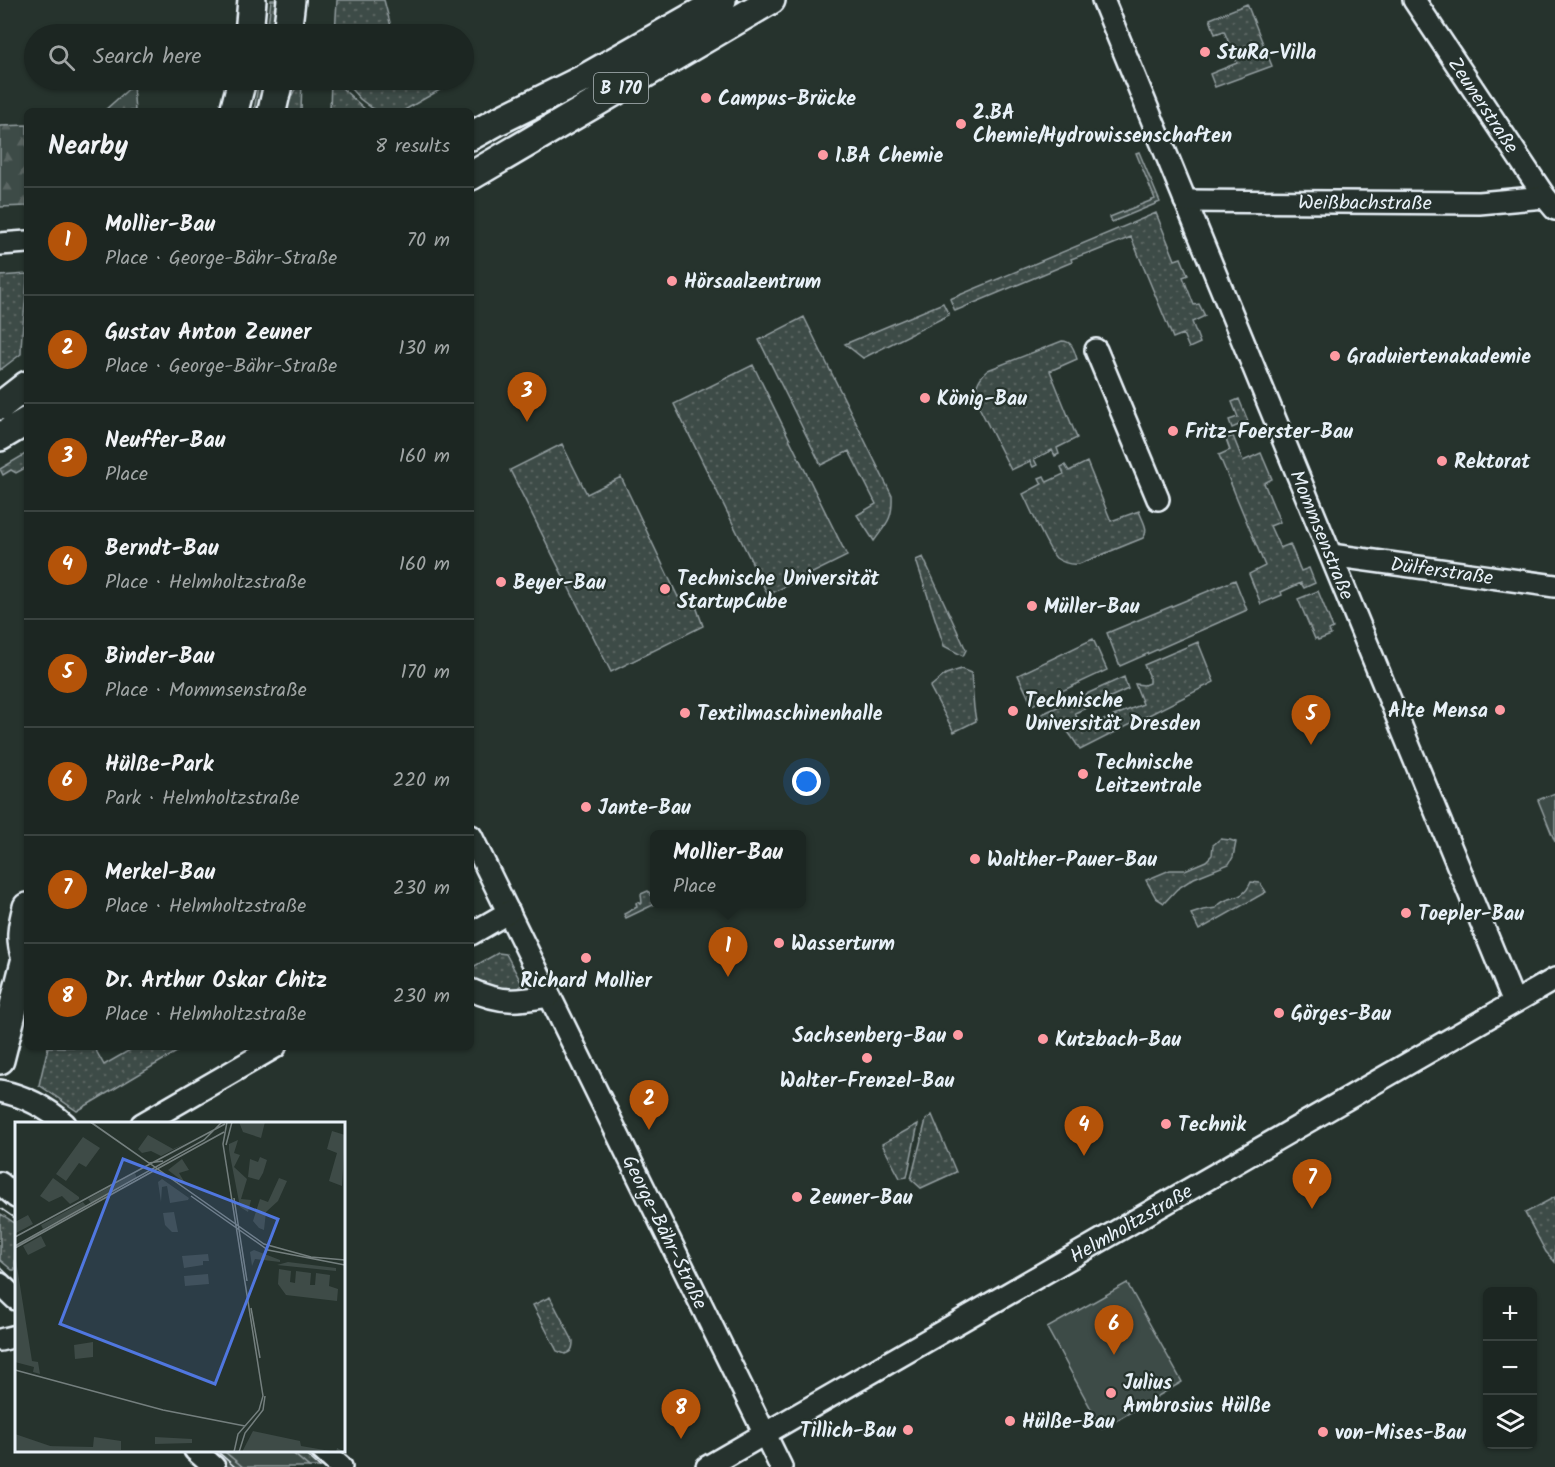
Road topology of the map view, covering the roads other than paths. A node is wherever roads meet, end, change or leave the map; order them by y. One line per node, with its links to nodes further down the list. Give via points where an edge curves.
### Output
1 (252, 0): 7 (main road)
2 (291, 0): 8 (main road)
3 (722, 0): 13 (main road, B 170, via 585,78)
4 (771, 0): 14 (main road, B 170)
5 (1103, 0): 15 (street, Mommsenstraße)
6 (1414, 0): 16 (street, Zeunerstraße)
7 (250, 24)
8 (288, 24)
9 (239, 90): 11 (main road)
10 (277, 90): 12 (main road)
11 (235, 108)
12 (272, 108)
13 (474, 134)
14 (474, 174)
15 (1185, 201): 16 (street, Weißbachstraße); 25 (street, Mommsenstraße)
16 (1550, 203)
17 (24, 242): 18 (street)
18 (0, 244)
19 (1096, 350): 24 (street)
20 (24, 387): 21 (main road)
21 (0, 406)
22 (24, 423): 23 (main road)
23 (0, 437)
24 (1158, 499)
25 (1331, 555): 26 (street, Dülferstraße); 36 (street, Mommsenstraße)
26 (1555, 586)
27 (474, 843): 28 (street, George-Bähr-Straße)
28 (509, 912): 30 (street); 35 (street, George-Bähr-Straße)
29 (24, 921): 31 (main road)
30 (474, 932)
31 (24, 952)
32 (24, 966): 38 (main road)
33 (1555, 978): 36 (street, Helmholtzstraße)
34 (474, 991): 35 (street, via 516,1001)
35 (549, 996): 48 (street, George-Bähr-Straße)
36 (1514, 1002): 48 (street, Helmholtzstraße)
37 (270, 1050): 41 (street)
38 (1, 1054)
39 (0, 1091): 40 (street, via 39,1105)
40 (63, 1122)
41 (145, 1122)
42 (0, 1183): 43 (street)
43 (15, 1196)
44 (0, 1284): 45 (street)
45 (15, 1298)
46 (15, 1336): 47 (street)
47 (0, 1340)
48 (765, 1434): 53 (street, Helmholtzstraße); 54 (street, George-Bähr-Straße)
49 (197, 1452): 51 (street)
50 (324, 1452): 52 (street)
51 (214, 1467)
52 (341, 1467)
53 (707, 1467)
54 (781, 1467)

